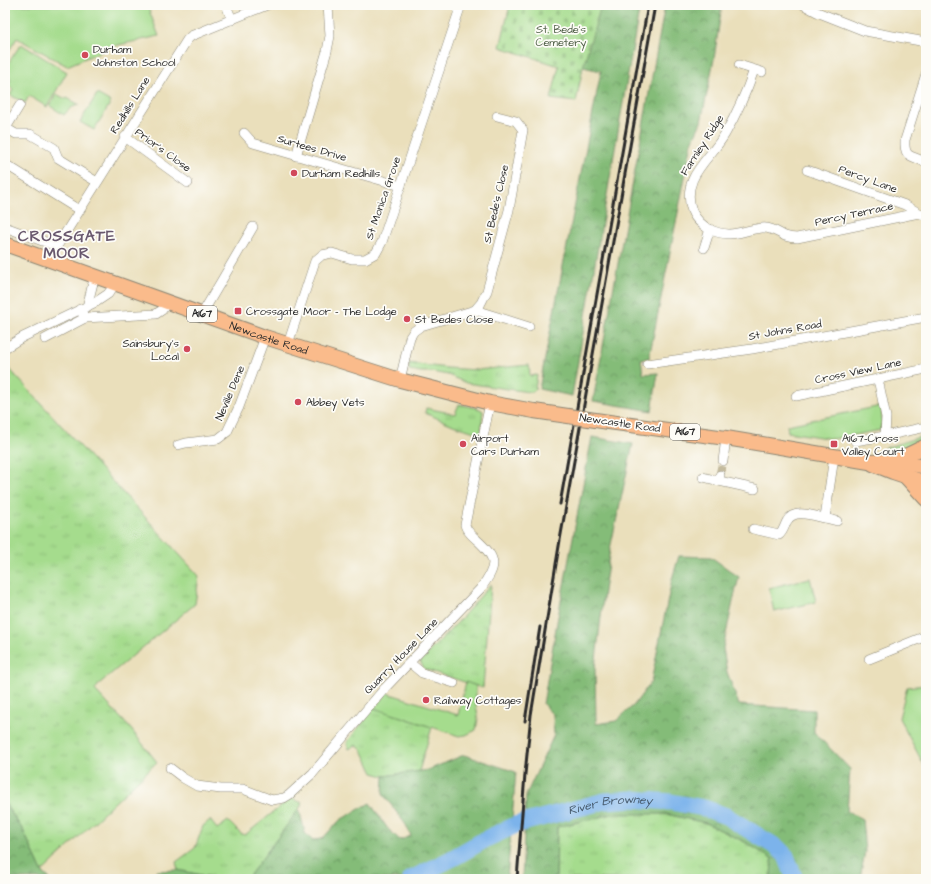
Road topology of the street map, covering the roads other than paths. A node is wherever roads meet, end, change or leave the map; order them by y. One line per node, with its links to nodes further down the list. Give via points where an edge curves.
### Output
1 (226, 5): 6 (street)
2 (266, 5): 6 (street, Redhills Lane)
3 (328, 5): 15 (street, via 330,36 327,51)
4 (461, 5): 21 (street, St Monica Grove)
5 (804, 5): 7 (street, via 865,31)
6 (232, 20): 14 (street, Redhills Lane, via 191,36 187,40)
7 (926, 42)
8 (740, 65): 26 (street, Farnley Ridge, via 758,71 721,141 696,172 690,186 690,204 694,214)
9 (926, 74): 16 (street, via 904,149 907,154)
10 (20, 106): 12 (street)
11 (497, 116): 35 (street, St Bede's Close, via 516,121 523,130 509,210 487,291 481,304)
12 (6, 128): 19 (street, via 16,134 30,134 54,148 58,158)
13 (244, 133): 15 (street, Surtees Drive, via 254,143)
14 (125, 137): 19 (street, Redhills Lane); 20 (street, Prior's Close)
15 (296, 156): 21 (street, Surtees Drive)
16 (926, 163)
17 (5, 164): 22 (street)
18 (807, 170): 23 (street, Percy Lane)
19 (97, 182): 22 (street, Redhills Lane)
20 (188, 183)
21 (401, 186): 42 (street, St Monica Grove, via 376,253 365,259 352,259 332,252 322,255 315,261)
22 (79, 210): 28 (street, Redhills Lane)
23 (923, 212): 26 (street, Percy Terrace, via 797,238 763,228 727,235)
24 (5, 227): 28 (street)
25 (253, 227): 36 (street)
26 (710, 230): 29 (street)
27 (5, 244): 30 (highway, A167)
28 (56, 246): 30 (street, Redhills Lane)
29 (704, 248)
30 (49, 259): 31 (highway, Newcastle Road / A167)
31 (95, 275): 32 (highway, Newcastle Road / A167); 34 (street)
32 (116, 283): 33 (highway, Newcastle Road / A167); 34 (street, via 108,294)
33 (168, 301): 36 (highway, Newcastle Road / A167); 38 (street, via 156,314)
34 (84, 308): 38 (street); 43 (street)
35 (474, 310): 39 (street); 47 (street, via 421,326 414,331 410,336)
36 (202, 314): 40 (highway, Newcastle Road / A167)
37 (926, 317): 44 (street, St Johns Road)
38 (85, 318): 41 (street)
39 (529, 327)
40 (265, 337): 42 (highway, Newcastle Road / A167); 54 (street, Neville Dene, via 227,432 218,439)
41 (45, 340)
42 (288, 344): 47 (highway, Newcastle Road / A167)
43 (5, 348)
44 (647, 364)
45 (926, 369): 46 (street, Cross View Lane)
46 (878, 379): 48 (street, Cross View Lane); 51 (street, via 886,417)
47 (400, 380): 49 (highway, Newcastle Road / A167)
48 (796, 396)
49 (490, 403): 52 (highway, Newcastle Road / A167, bridge); 71 (street, Quarry House Lane, via 464,525 492,556 491,574 481,588)
50 (926, 427): 51 (street)
51 (885, 436): 53 (street)
52 (726, 438): 56 (highway, Newcastle Road / A167); 57 (street)
53 (855, 441)
54 (178, 445)
55 (926, 446): 58 (highway)
56 (834, 457): 59 (highway, Newcastle Road / A167); 66 (street)
57 (723, 461)
58 (895, 461): 59 (highway, Newcastle Road / A167); 60 (highway, Newcastle Road / A167)
59 (869, 462): 62 (highway, Newcastle Road / A167)
60 (926, 468)
61 (703, 477): 64 (street, via 720,478)
62 (906, 477): 63 (highway, Newcastle Road / A167); 65 (highway)
63 (926, 483)
64 (755, 489)
65 (926, 499)
66 (825, 518): 67 (street); 68 (street, via 799,513 793,515 779,535)
67 (837, 521)
68 (753, 529)
69 (926, 636): 70 (street)
70 (869, 659)
71 (410, 663): 72 (street, via 422,673); 73 (street, Quarry House Lane, via 385,688 313,773 289,795 278,800 243,789 197,786)
72 (454, 683)
73 (170, 768)

